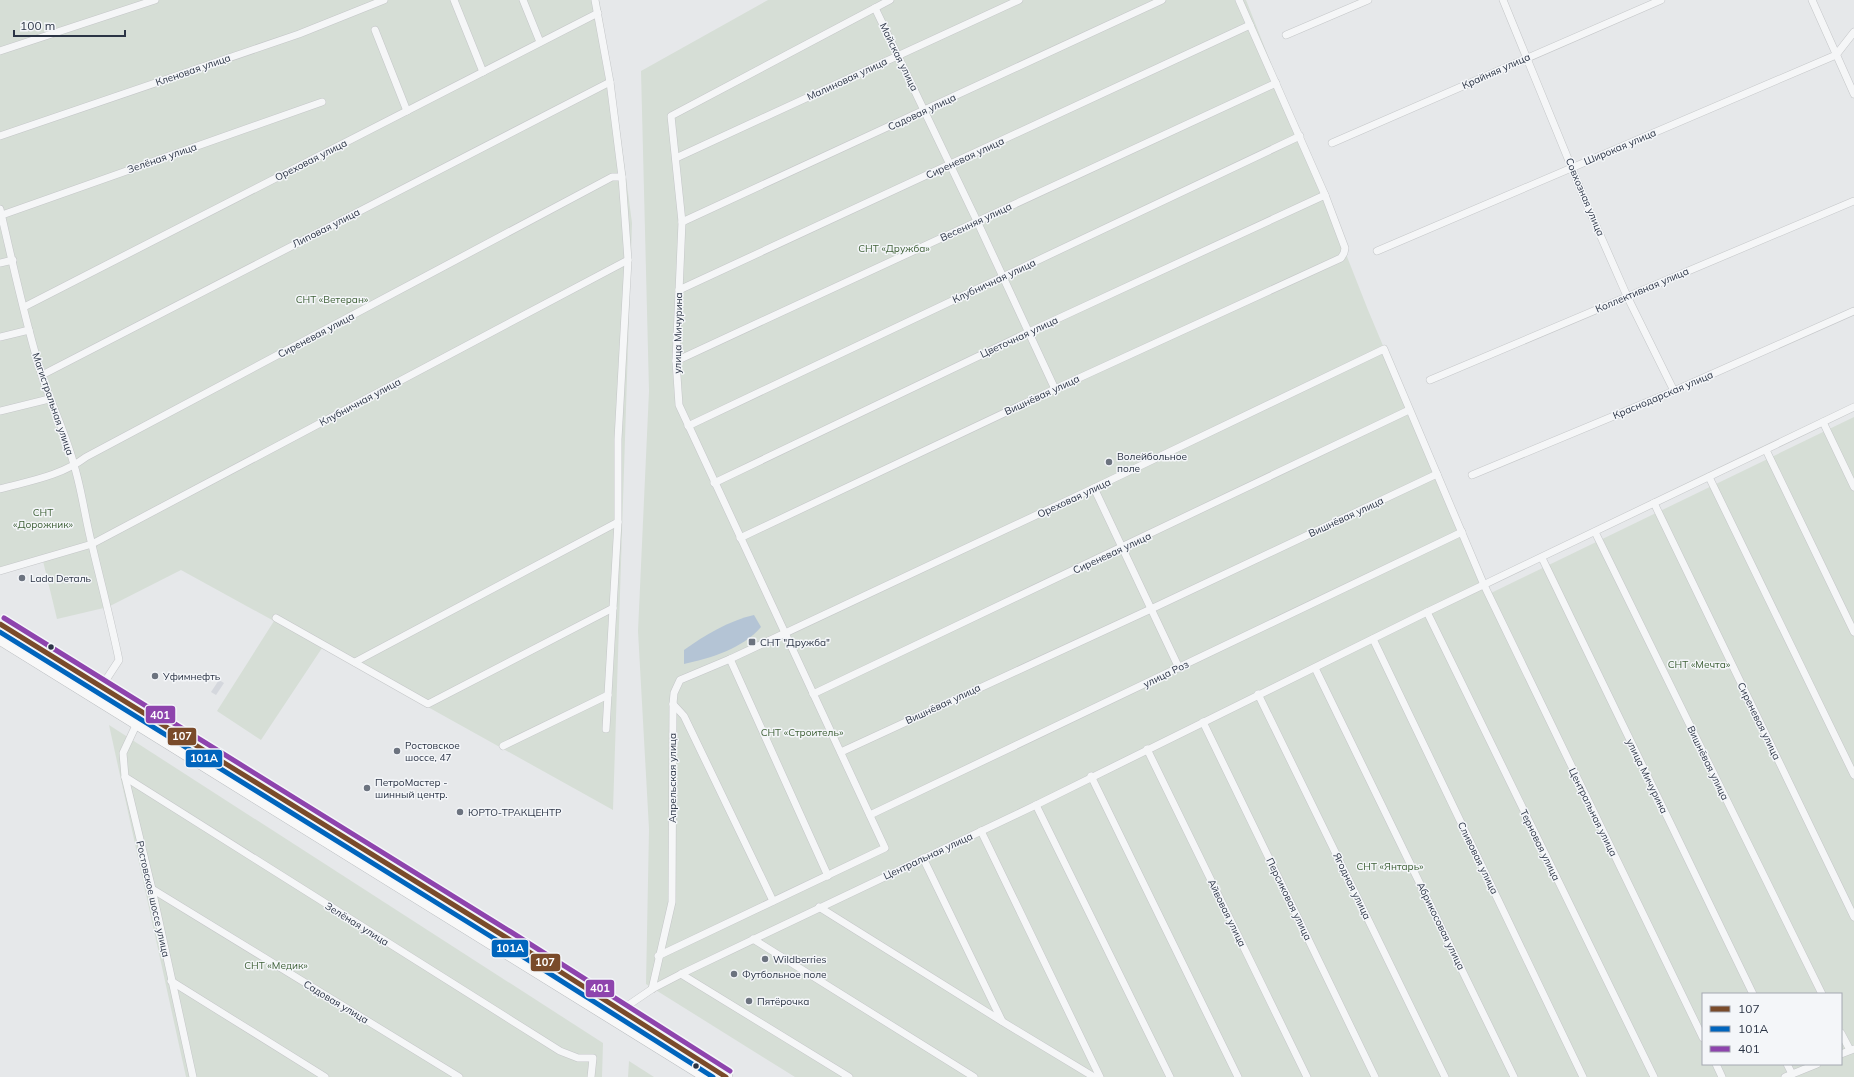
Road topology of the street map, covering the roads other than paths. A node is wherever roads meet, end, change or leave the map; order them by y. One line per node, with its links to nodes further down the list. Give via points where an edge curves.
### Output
1 (155, 0): 21 (street)
2 (384, 0): 32 (street, Кленовая улица, via 299,34)
3 (454, 0): 25 (street)
4 (523, 0): 20 (street)
5 (595, 0): 15 (street)
6 (890, 0): 14 (street)
7 (1019, 0): 22 (street, Малиновая улица)
8 (1162, 0): 31 (street, Садовая улица)
9 (1239, 0): 16 (street)
10 (1368, 0): 19 (street)
11 (1503, 0): 24 (street, Совхозная улица)
12 (1661, 0): 24 (street, Крайняя улица)
13 (1812, 0): 23 (street)
14 (875, 8): 22 (street, Майская улица); 35 (street, улица Мичурина, via 671,116)
15 (598, 13): 20 (street, Ореховая улица); 26 (street)
16 (1250, 25): 27 (street); 36 (street, Сиреневая улица)
17 (374, 30): 30 (street)
18 (1854, 32): 23 (street, Широкая улица)
19 (1286, 35)
20 (540, 42): 25 (street, Ореховая улица)
21 (0, 51)
22 (899, 55): 31 (street, Майская улица); 35 (street, Малиновая улица)
23 (1836, 55): 28 (street); 37 (street, Широкая улица)
24 (1527, 58): 34 (street, Крайняя улица); 37 (street, Совхозная улица)
25 (483, 72): 30 (street, Ореховая улица)
26 (610, 82): 38 (street); 58 (street, Липовая улица)
27 (1276, 83): 33 (street); 42 (street, Весенняя улица)
28 (1854, 94)
29 (322, 102): 41 (street, Зелёная улица)
30 (407, 111): 51 (street, Ореховая улица)
31 (924, 111): 36 (street, Майская улица); 43 (street, Садовая улица)
32 (0, 136)
33 (1300, 136): 39 (street); 48 (street, Клубничная улица)
34 (1332, 143)
35 (676, 158): 43 (street, улица Мичурина)
36 (950, 165): 42 (street, Майская улица); 49 (street, Сиреневая улица)
37 (1572, 167): 44 (street, Широкая улица); 50 (street, Совхозная улица)
38 (622, 177): 46 (street); 69 (street, Сиреневая улица, via 617,176 605,181 86,457)
39 (1325, 194): 54 (street, Цветочная улица); 60 (street, Вишнёвая улица, via 1345,248 1341,258)
40 (1854, 202): 50 (street, Коллективная улица)
41 (1, 212): 45 (street, Магистральная улица)
42 (977, 221): 48 (street, Майская улица); 57 (street, Весенняя улица)
43 (682, 222): 49 (street, улица Мичурина)
44 (1377, 251)
45 (13, 260): 47 (street); 51 (street, Магистральная улица)
46 (628, 260): 78 (street, via 618,439); 82 (street, Клубничная улица)
47 (0, 263)
48 (1003, 277): 54 (street, Майская улица); 67 (street, Клубничная улица)
49 (679, 290): 57 (street, улица Мичурина)
50 (1627, 296): 59 (street, Коллективная улица); 61 (street, Совхозная улица)
51 (24, 307): 53 (street, Магистральная улица)
52 (1854, 311): 61 (street, Краснодарская улица)
53 (29, 330): 55 (street); 58 (street, Магистральная улица)
54 (1029, 332): 60 (street, Майская улица); 73 (street, Цветочная улица)
55 (0, 337)
56 (1384, 349): 64 (street, Центральная улица); 75 (street, Ореховая улица)
57 (676, 361): 67 (street, улица Мичурина, via 679,405)
58 (42, 374): 62 (street, Магистральная улица)
59 (1430, 380)
60 (1055, 389): 81 (street, Вишнёвая улица)
61 (1674, 391): 71 (street, Краснодарская улица)
62 (49, 399): 65 (street); 69 (street, Магистральная улица, via 64,431)
63 (1854, 407): 66 (street, Центральная улица)
64 (1409, 410): 70 (street, Центральная улица); 83 (street, Сиреневая улица)
65 (0, 411)
66 (1823, 422): 68 (street, Центральная улица); 74 (street)
67 (688, 426): 73 (street, улица Мичурина)
68 (1766, 450): 72 (street, Центральная улица); 92 (street)
69 (75, 466): 76 (street); 82 (street, Магистральная улица)
70 (1437, 474): 79 (street, Центральная улица); 88 (street, Вишнёвая улица)
71 (1472, 475)
72 (1709, 477): 77 (street, Центральная улица); 112 (street)
73 (714, 483): 81 (street, улица Мичурина)
74 (1854, 487)
75 (1094, 488): 83 (street); 93 (street, Ореховая улица)
76 (0, 489)
77 (1654, 504): 80 (street, Центральная улица); 123 (street, Сиреневая улица)
78 (618, 522): 87 (street); 97 (street)
79 (1462, 532): 86 (street, Центральная улица); 98 (street, улица Роз)
80 (1594, 532): 84 (street, Центральная улица); 130 (street, Вишнёвая улица)
81 (740, 538): 93 (street, улица Мичурина)
82 (92, 544): 85 (street, Клубничная улица); 100 (street, Магистральная улица, via 119,660)
83 (1123, 547): 88 (street); 102 (street, Сиреневая улица)
84 (1542, 558): 86 (street, Центральная улица); 129 (street, улица Мичурина)
85 (0, 571)
86 (1484, 585): 89 (street, Центральная улица); 134 (street, Центральная улица)
87 (614, 608): 97 (street, via 428,704); 101 (street)
88 (1151, 609): 98 (street); 111 (street, Вишнёвая улица)
89 (1427, 612): 95 (street, Центральная улица); 158 (street, Терновая улица)
90 (276, 618): 97 (street)
91 (0, 624): 100 (highway)
92 (1854, 632)
93 (784, 633): 96 (street, Апрельская улица); 102 (street, улица Мичурина)
94 (0, 638): 104 (highway)
95 (1374, 639): 99 (street, Центральная улица); 157 (street, Сливовая улица)
96 (730, 659): 105 (street, Апрельская улица, via 680,680 674,693); 119 (street)
97 (355, 662)
98 (1179, 668): 116 (street, улица Роз)
99 (1315, 668): 103 (street, Центральная улица); 156 (street, Абрикосовая улица)
100 (102, 686): 104 (street, Магистральная улица); 106 (highway)
101 (608, 694): 108 (street); 109 (street)
102 (813, 694): 111 (street, улица Мичурина)
103 (1258, 694): 107 (street, Центральная улица); 155 (street, Ягодная улица)
104 (95, 698): 106 (highway)
105 (673, 704): 121 (street, via 684,716); 125 (street, Апрельская улица, via 672,902)
106 (140, 718): 114 (street, Ростовское шоссе улица, via 123,753); 131 (highway, via 507,938)
107 (1203, 722): 110 (street, Центральная улица); 154 (street, Персиковая улица)
108 (606, 729)
109 (504, 746)
110 (1147, 749): 113 (street, Центральная улица); 153 (street, Айвовая улица)
111 (841, 752): 116 (street, улица Мичурина)
112 (1854, 775)
113 (1091, 776): 115 (street, Центральная улица); 152 (street)
114 (125, 777): 120 (street, Ростовское шоссе улица); 144 (street, Зелёная улица, via 560,1051 578,1058 593,1058)
115 (1036, 804): 117 (street, Центральная улица); 151 (street)
116 (870, 815): 119 (street, улица Мичурина, via 885,848)
117 (980, 831): 118 (street, Центральная улица); 150 (street)
118 (923, 858): 122 (street, Центральная улица); 132 (street)
119 (828, 876): 121 (street)
120 (152, 889): 127 (street, Ростовское шоссе улица); 143 (street, Садовая улица)
121 (773, 901): 125 (street)
122 (819, 907): 124 (street, Центральная улица); 132 (street)
123 (1854, 917)
124 (753, 939): 126 (street, Центральная улица); 148 (street)
125 (658, 956): 128 (street, Апрельская улица)
126 (681, 974): 128 (street, Центральная улица); 147 (street)
127 (171, 981): 141 (street, Ростовское шоссе улица); 142 (street)
128 (652, 989): 131 (street, Центральная улица, via 630,1004)
129 (1753, 993)
130 (1822, 993)
131 (627, 1021): 145 (highway); 146 (highway)
132 (1003, 1022): 149 (street)
133 (1842, 1034): 135 (street)
134 (1702, 1036)
135 (1852, 1049): 136 (street)
136 (1842, 1054)
137 (1716, 1065): 159 (street)
138 (1787, 1065): 140 (street)
139 (1815, 1065): 140 (street)
140 (1788, 1076)
141 (193, 1077)
142 (325, 1077)
143 (459, 1077)
144 (591, 1077)
145 (708, 1077)
146 (726, 1077)
147 (849, 1077)
148 (974, 1077)
149 (1094, 1077)
150 (1100, 1077)
151 (1170, 1077)
152 (1238, 1077)
153 (1307, 1077)
154 (1375, 1077)
155 (1445, 1077)
156 (1514, 1077)
157 (1583, 1077)
158 (1654, 1077)
159 (1722, 1077)

